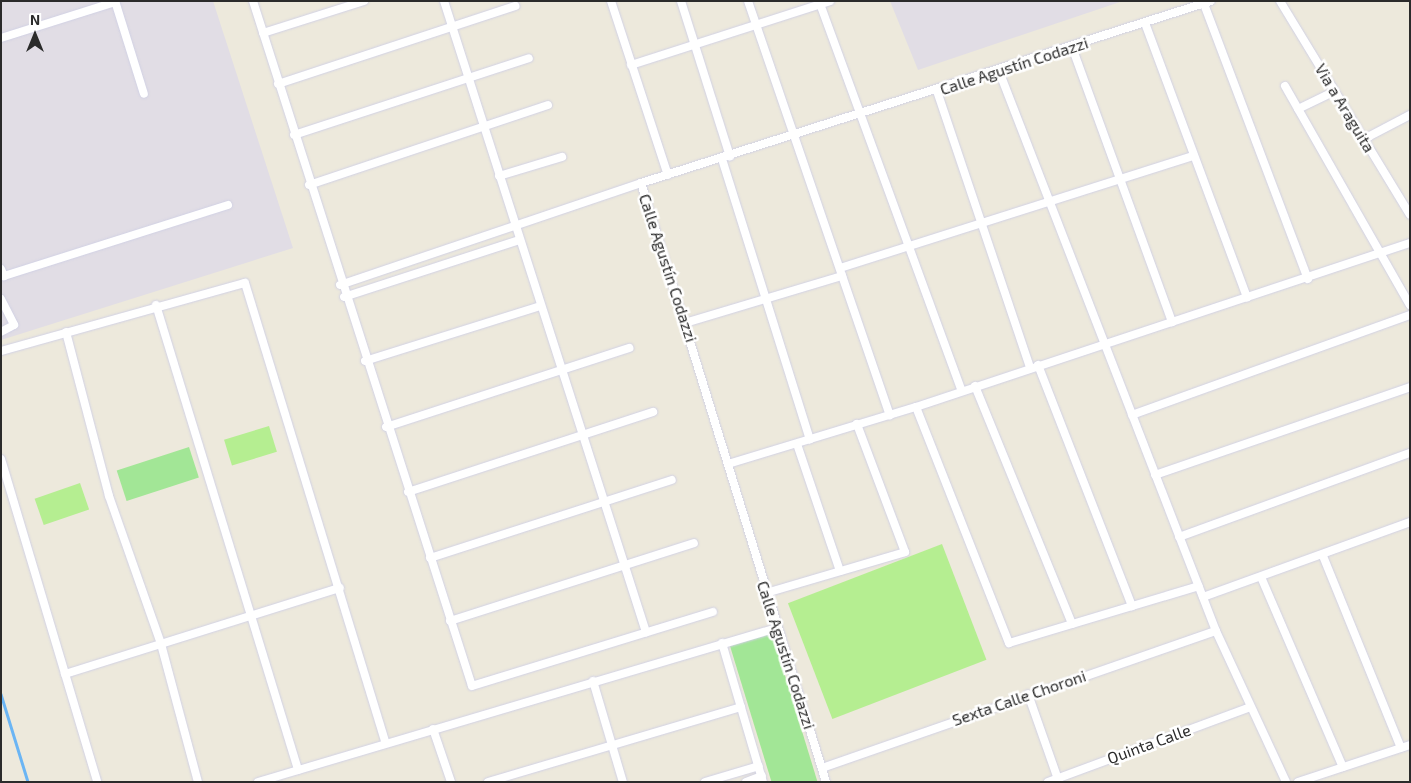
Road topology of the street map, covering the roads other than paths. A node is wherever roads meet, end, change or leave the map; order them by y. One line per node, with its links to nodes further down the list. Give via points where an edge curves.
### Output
1 (253, 1): 16 (street)
2 (364, 1): 16 (street)
3 (444, 1): 15 (street)
4 (611, 1): 21 (street)
5 (680, 1): 18 (street)
6 (748, 1): 14 (street)
7 (830, 1): 11 (street)
8 (1280, 1): 27 (street, Via a Araguita)
9 (115, 2): 17 (street); 28 (street)
10 (1208, 2): 13 (street, Calle Agustín Codazzi); 57 (street)
11 (820, 3): 14 (street); 31 (street)
12 (515, 6): 15 (street)
13 (1145, 23): 19 (street, Calle Agustín Codazzi); 37 (street)
14 (755, 26): 18 (street); 35 (street)
15 (452, 27): 23 (street); 24 (street)
16 (263, 33): 24 (street)
17 (1, 38)
18 (695, 46): 21 (street); 39 (street)
19 (1072, 47): 22 (street, Calle Agustín Codazzi); 42 (street)
20 (529, 58): 23 (street)
21 (631, 65): 40 (street)
22 (999, 71): 26 (street, Calle Agustín Codazzi); 45 (street)
23 (468, 78): 33 (street); 34 (street)
24 (278, 84): 34 (street)
25 (1286, 86): 30 (street)
26 (937, 91): 31 (street, Calle Agustín Codazzi); 48 (street)
27 (1335, 91): 30 (street); 36 (street, Via a Araguita)
28 (144, 94)
29 (548, 105): 33 (street)
30 (1298, 109): 53 (street)
31 (859, 115): 35 (street, Calle Agustín Codazzi); 52 (street)
32 (1410, 115): 36 (street)
33 (483, 126): 41 (street); 44 (street)
34 (294, 134): 44 (street)
35 (795, 134): 39 (street, Calle Agustín Codazzi); 54 (street)
36 (1364, 139): 47 (street, Via a Araguita)
37 (1193, 156): 42 (street); 61 (street)
38 (562, 157): 41 (street)
39 (726, 157): 40 (street, Calle Agustín Codazzi); 60 (street)
40 (668, 175): 43 (street, Calle Agustín Codazzi)
41 (499, 176): 49 (street)
42 (1119, 179): 45 (street); 68 (street)
43 (641, 183): 49 (street); 67 (street, Calle Agustín Codazzi)
44 (309, 185): 58 (street)
45 (1051, 201): 48 (street); 71 (street)
46 (228, 205): 55 (street)
47 (1410, 215)
48 (979, 223): 52 (street); 75 (street)
49 (515, 229): 50 (street); 58 (street)
50 (519, 240): 59 (street); 65 (street)
51 (1410, 243): 53 (street)
52 (909, 245): 54 (street); 79 (street)
53 (1379, 254): 57 (street); 64 (street)
54 (840, 268): 56 (street)
55 (2, 274)
56 (842, 276): 60 (street); 82 (street)
57 (1308, 279): 61 (street)
58 (340, 285): 59 (street)
59 (344, 297): 74 (street)
60 (768, 297): 67 (street); 87 (street)
61 (1247, 298): 68 (street)
62 (1, 299): 69 (street, via 14,325)
63 (156, 305): 70 (street); 105 (street, via 239,281 249,288); 110 (street)
64 (1410, 305)
65 (540, 306): 74 (street); 76 (street)
66 (1410, 315): 83 (street)
67 (686, 322): 91 (street, Calle Agustín Codazzi)
68 (1172, 322): 71 (street)
69 (1, 332)
70 (66, 332): 73 (street); 117 (street, via 109,496)
71 (1102, 344): 75 (street); 83 (street)
72 (629, 348): 76 (street)
73 (1, 351)
74 (365, 361): 85 (street)
75 (1034, 366): 77 (street); 108 (street)
76 (561, 370): 85 (street); 86 (street)
77 (975, 386): 79 (street); 112 (street)
78 (1410, 387): 92 (street)
79 (962, 391): 80 (street)
80 (916, 407): 82 (street); 112 (street, via 1009,643)
81 (653, 412): 86 (street)
82 (890, 415): 84 (street)
83 (1132, 415): 92 (street)
84 (857, 424): 87 (street); 102 (street, via 905,552)
85 (386, 427): 94 (street)
86 (582, 436): 94 (street); 95 (street)
87 (810, 439): 88 (street)
88 (797, 444): 91 (street); 102 (street)
89 (1410, 453): 97 (street)
90 (1, 459): 118 (street)
91 (728, 464): 106 (street, Calle Agustín Codazzi)
92 (1155, 475): 97 (street)
93 (672, 480): 95 (street)
94 (408, 492): 100 (street)
95 (604, 502): 100 (street); 101 (street)
96 (1410, 522): 99 (street)
97 (1179, 537): 104 (street)
98 (694, 543): 101 (street)
99 (1323, 556): 103 (street); 127 (street)
100 (430, 558): 111 (street)
101 (624, 565): 111 (street); 115 (street)
102 (840, 571): 106 (street)
103 (1261, 577): 107 (street); 129 (street)
104 (1199, 586): 107 (street); 108 (street)
105 (340, 588): 110 (street); 124 (street)
106 (766, 593): 113 (street, Calle Agustín Codazzi)
107 (1203, 597): 114 (street)
108 (1132, 606): 112 (street)
109 (713, 612): 115 (street)
110 (251, 616): 117 (street); 131 (street)
111 (450, 621): 115 (street, via 472,686)
112 (1072, 624)
113 (778, 628): 116 (street); 130 (street, Calle Agustín Codazzi)
114 (1216, 631): 120 (street, Sexta Calle Choroni); 121 (street)
115 (646, 632)
116 (722, 643): 119 (street); 122 (street)
117 (161, 644): 118 (street); 136 (street)
118 (65, 674): 135 (street)
119 (593, 682): 123 (street); 125 (street)
120 (1028, 694): 130 (street, Sexta Calle Choroni); 133 (street)
121 (1251, 706): 133 (street, Quinta Calle); 144 (street)
122 (741, 707): 125 (street); 128 (street)
123 (433, 729): 124 (street); 137 (street)
124 (386, 743): 131 (street)
125 (612, 745): 138 (street); 139 (street)
126 (1410, 745): 127 (street)
127 (1401, 748): 129 (street)
128 (758, 766): 132 (street); 140 (street)
129 (1343, 767): 145 (street)
130 (822, 768): 142 (street, Calle Agustín Codazzi)
131 (298, 770): 134 (street)
132 (763, 779): 141 (street)
133 (1059, 780): 143 (street, Quinta Calle)
134 (263, 781)
135 (97, 782)
136 (198, 782)
137 (451, 782)
138 (488, 782)
139 (623, 782)
140 (705, 782)
141 (746, 782)
142 (826, 782)
143 (1048, 782)
144 (1286, 782)
145 (1298, 782)

